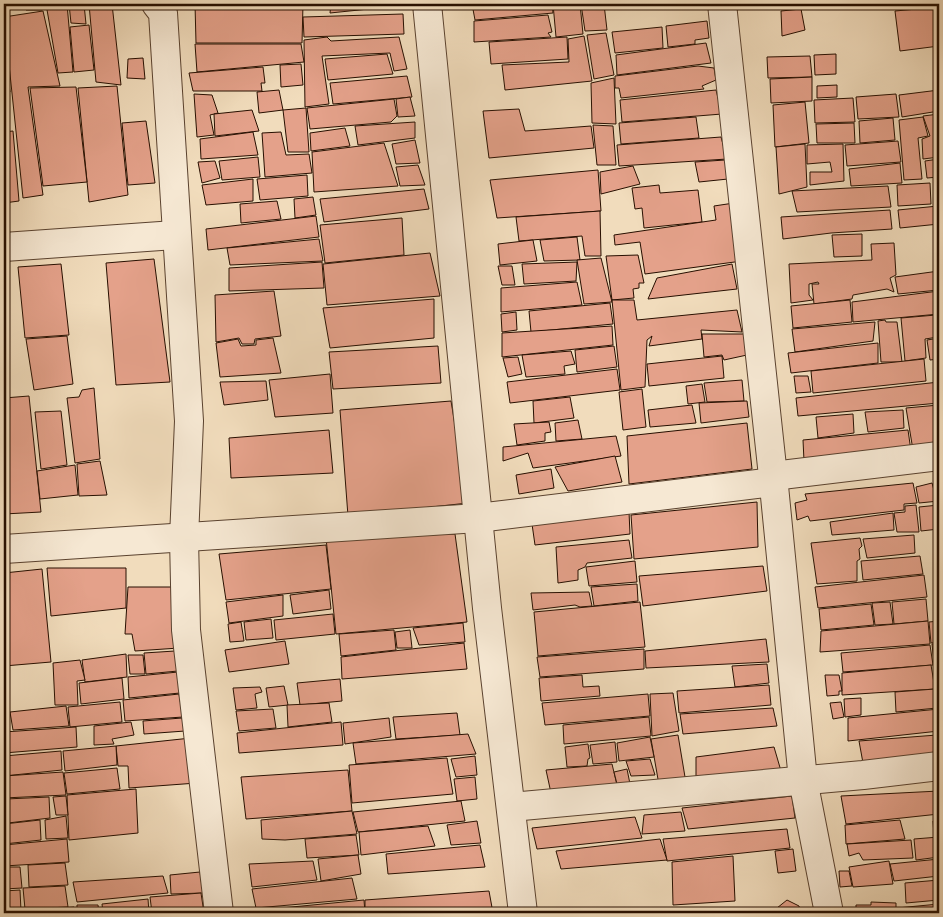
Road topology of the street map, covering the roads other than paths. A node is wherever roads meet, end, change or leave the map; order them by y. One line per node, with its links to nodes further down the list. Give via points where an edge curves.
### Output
1 (156, 4): 4 (street, via 163,13)
2 (426, 4): 8 (street)
3 (722, 4): 7 (street)
4 (175, 235): 5 (street); 9 (street, via 188,421)
5 (4, 247)
6 (939, 456): 7 (street)
7 (773, 479): 8 (street); 12 (street)
8 (478, 518): 9 (street); 13 (street)
9 (184, 538): 10 (street); 14 (street, via 186,630)
10 (4, 549)
11 (939, 766): 12 (street)
12 (803, 780): 13 (street); 16 (street)
13 (511, 807): 15 (street)
14 (219, 913)
15 (522, 913)
16 (829, 913)

